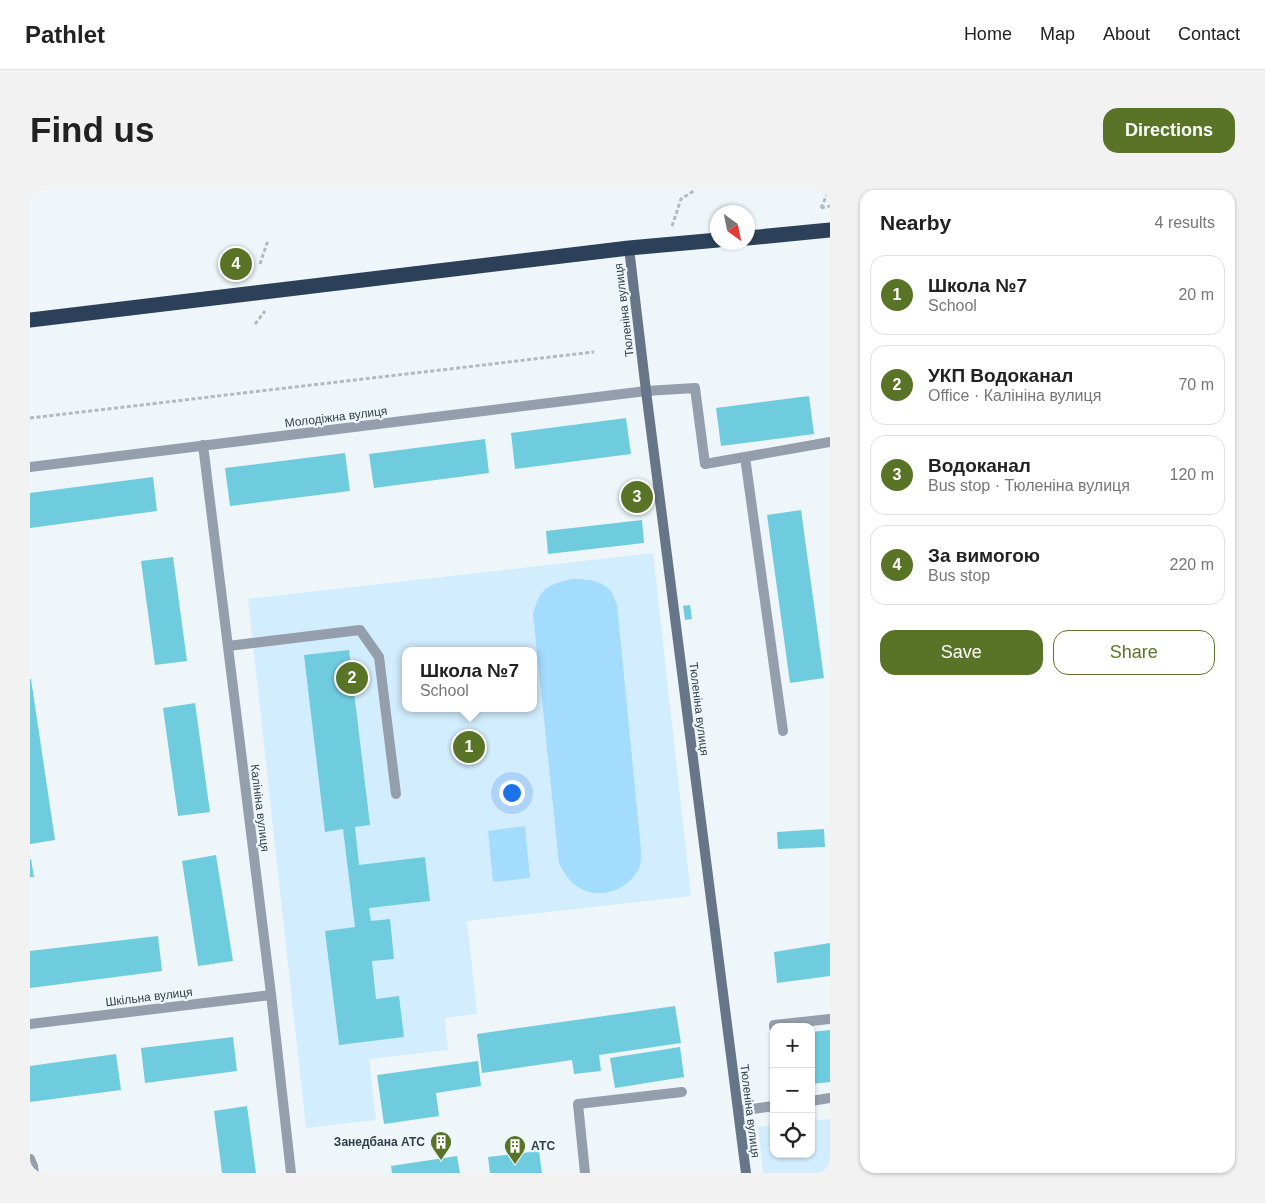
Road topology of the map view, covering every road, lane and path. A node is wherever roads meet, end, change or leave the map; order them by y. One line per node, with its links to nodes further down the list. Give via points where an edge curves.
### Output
1 (696, 190): 4 (path, via 681,199)
2 (829, 190): 3 (path, via 821,208)
3 (830, 206)
4 (672, 226)
5 (830, 230): 6 (highway)
6 (755, 237)
7 (268, 240): 10 (path)
8 (710, 241): 9 (highway)
9 (629, 248): 12 (highway); 15 (street, Тюленіна вулиця)
10 (260, 264)
11 (265, 311): 13 (path)
12 (30, 320)
13 (255, 324)
14 (594, 352): 16 (path)
15 (646, 391): 18 (street, Молодіжна вулиця); 19 (street, Молодіжна вулиця, via 695,388 705,464); 32 (street, Тюленіна вулиця)
16 (30, 418)
17 (830, 442): 19 (street)
18 (203, 445): 20 (street, Молодіжна вулиця); 21 (street, Калініна вулиця)
19 (745, 457): 22 (street)
20 (30, 467)
21 (228, 646): 23 (street, via 360,630 380,657); 24 (street, Калініна вулиця)
22 (782, 731)
23 (396, 794)
24 (271, 995): 27 (street, Шкільна вулиця); 35 (street, Калініна вулиця)
25 (830, 1019): 26 (street)
26 (798, 1023)
27 (30, 1024)
28 (682, 1092): 36 (street, via 578,1104)
29 (830, 1098): 30 (street)
30 (815, 1100)
31 (770, 1107): 32 (street)
32 (738, 1111): 37 (street, Тюленіна вулиця)
33 (30, 1159): 34 (street)
34 (34, 1173)
35 (291, 1173)
36 (585, 1173)
37 (746, 1173)

